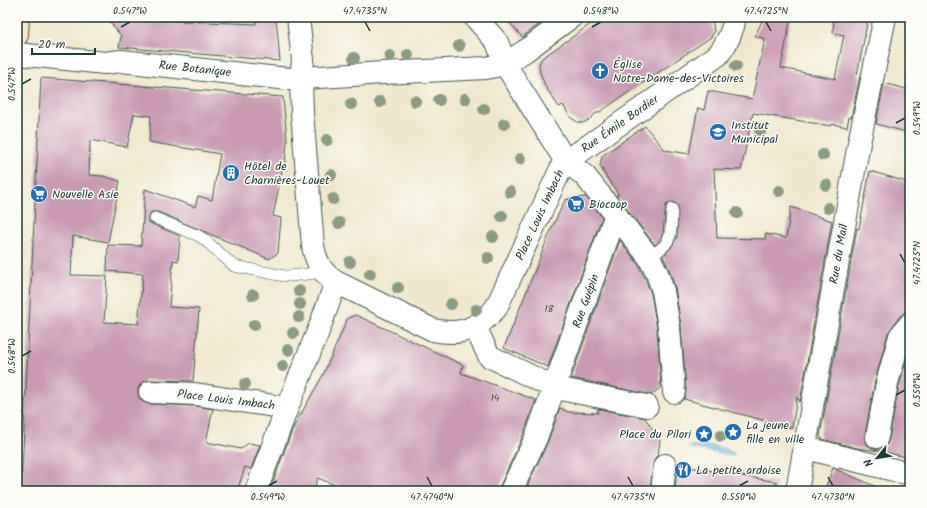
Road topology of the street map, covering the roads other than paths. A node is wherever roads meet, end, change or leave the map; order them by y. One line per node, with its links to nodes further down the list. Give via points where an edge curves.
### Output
1 (18, 17): 7 (main road)
2 (298, 17): 10 (street, via 303,49)
3 (475, 17): 9 (street, Place Louis Imbach, via 497,42)
4 (571, 17): 9 (street)
5 (735, 17): 11 (street, Rue Émile Bordier, via 729,38 718,55)
6 (885, 17): 31 (street, Rue du Mail, via 859,143)
7 (17, 35)
8 (17, 54): 10 (street, Rue Botanique, via 105,63 121,61)
9 (505, 64): 10 (street, via 486,68); 11 (street, Place Louis Imbach)
10 (301, 79): 16 (street, via 314,246 318,264)
11 (565, 160): 13 (street, via 585,176); 18 (street, Place Louis Imbach, via 496,308)
12 (672, 209): 15 (lane, via 667,242)
13 (616, 214): 15 (street); 19 (street, Rue Guépin)
14 (155, 218): 16 (lane, via 199,236 234,266 284,276)
15 (649, 257): 21 (street, via 657,273 664,298)
16 (330, 277): 18 (street, Place Louis Imbach, via 433,330 455,333); 23 (street, Place Louis Imbach, via 319,329)
17 (910, 324): 25 (street, via 900,336 887,383)
18 (475, 327): 19 (street, via 489,356)
19 (555, 388): 22 (street); 29 (street, Rue Guépin, via 536,438)
20 (150, 392): 23 (street, Place Louis Imbach, via 195,394)
21 (674, 392)
22 (647, 406)
23 (287, 408): 28 (street)
24 (810, 449): 25 (street)
25 (874, 450): 27 (street)
26 (666, 465): 30 (street)
27 (910, 474)
28 (256, 491)
29 (511, 491)
30 (662, 491)
31 (797, 491)

